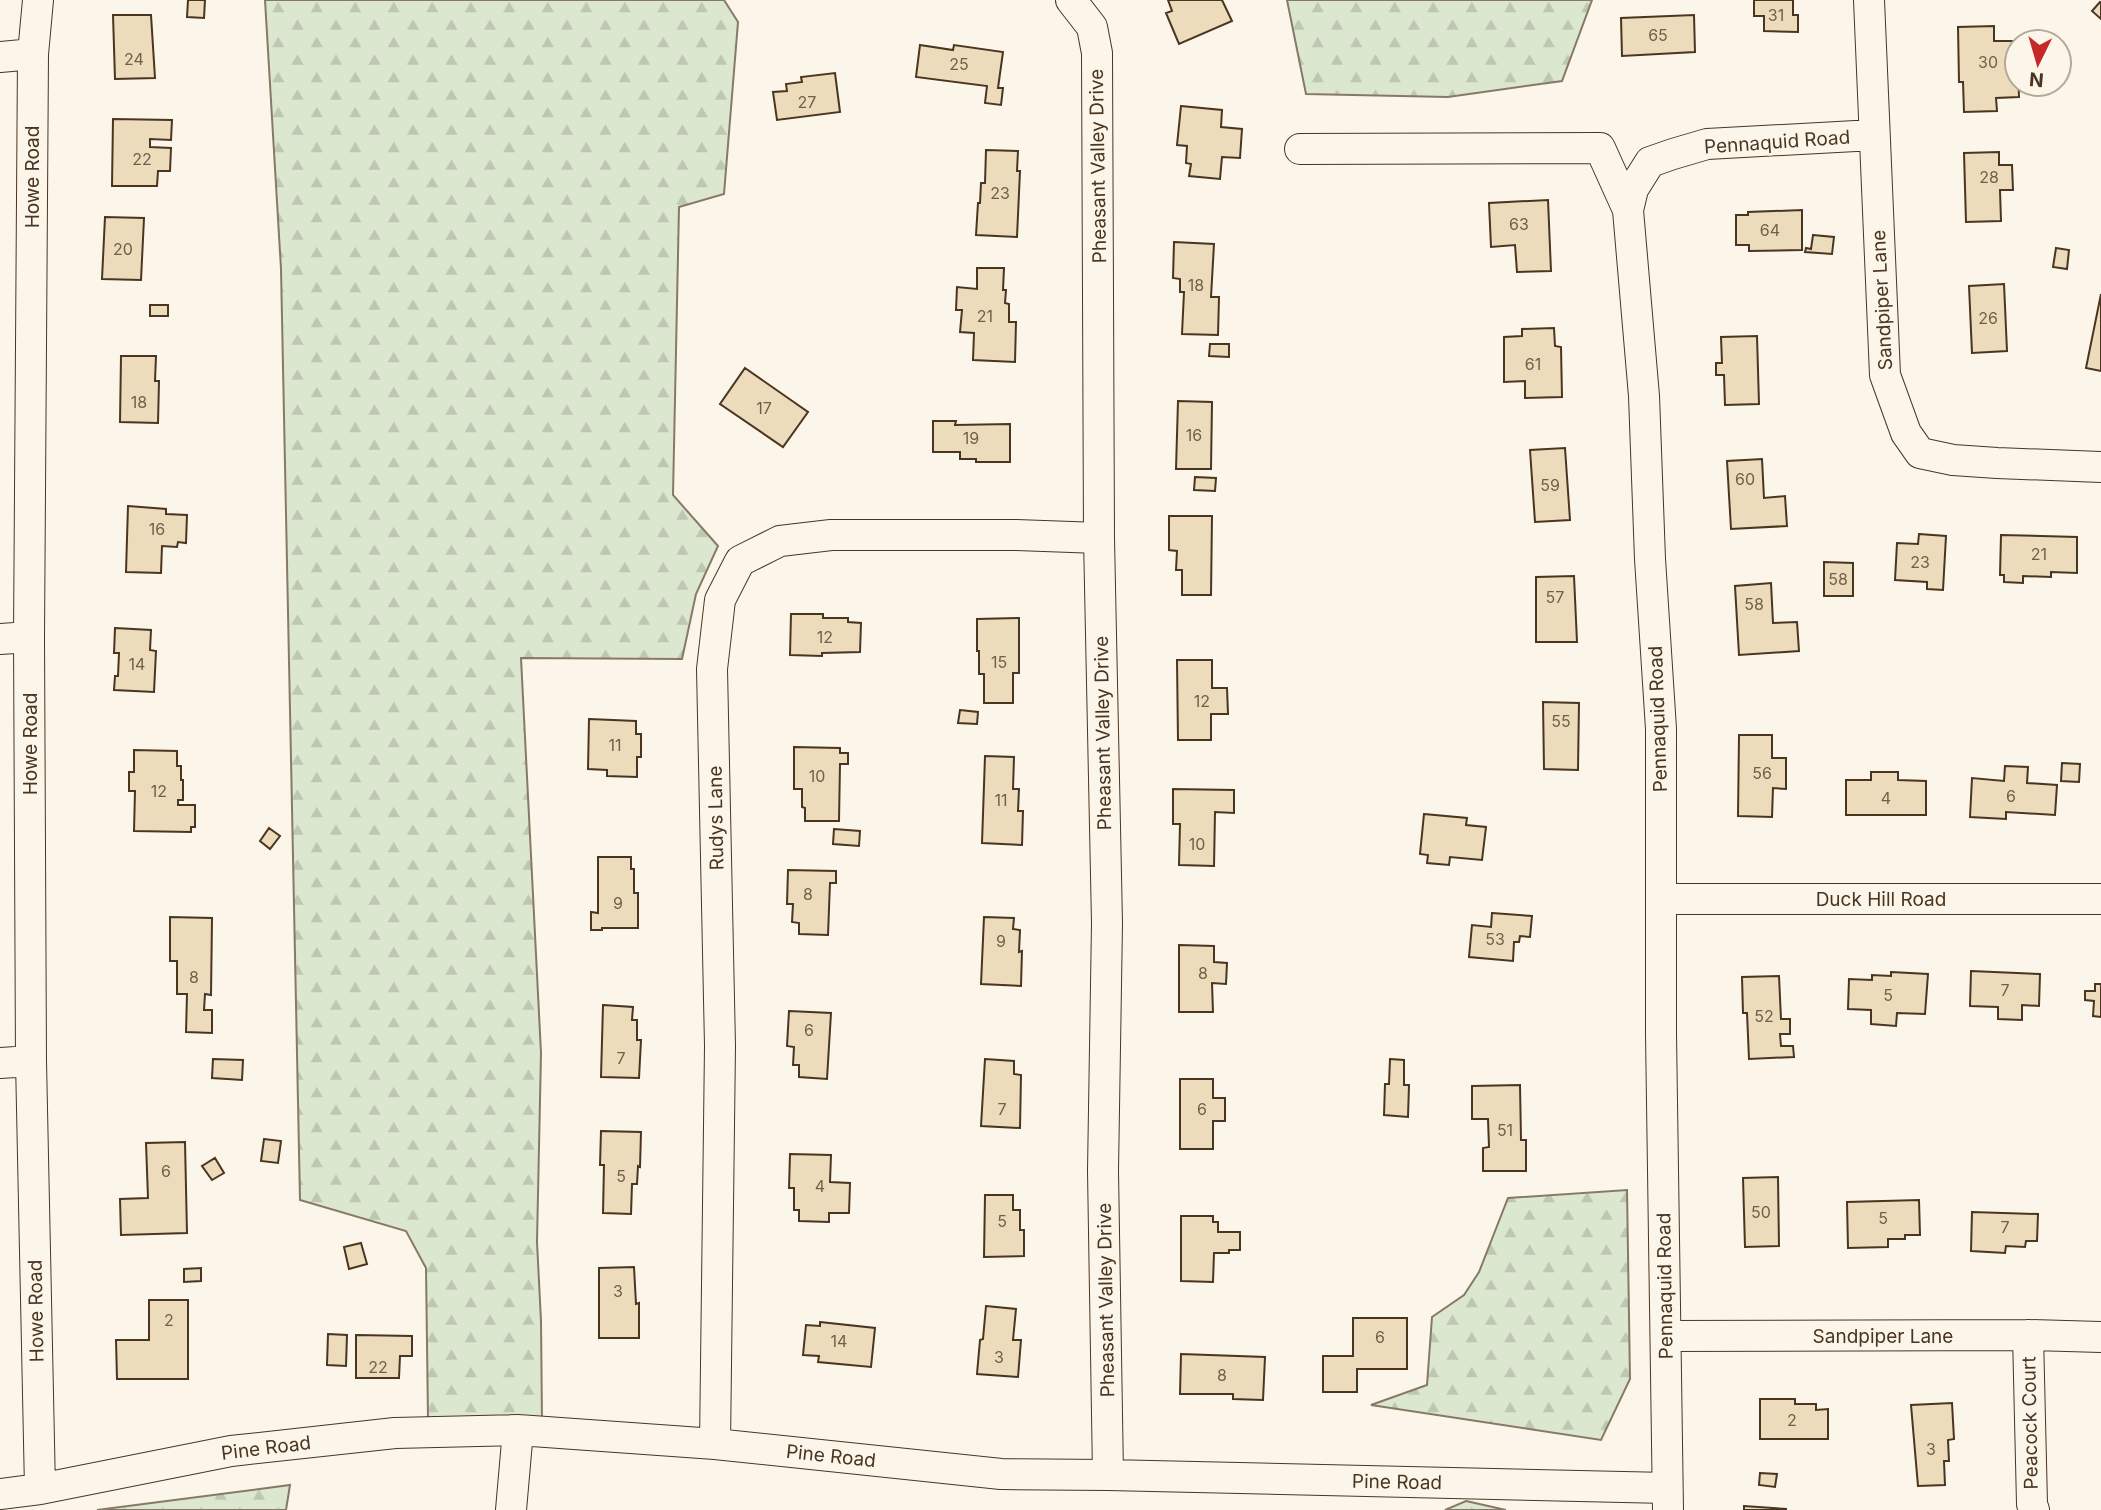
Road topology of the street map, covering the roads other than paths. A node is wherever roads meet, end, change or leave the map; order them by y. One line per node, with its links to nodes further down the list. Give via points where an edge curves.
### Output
1 (38, 0): 4 (street, Howe Road)
2 (1071, 0): 10 (street, Pheasant Valley Drive, via 1092,27 1097,53)
3 (1869, 0): 6 (street, Sandpiper Lane)
4 (33, 54): 5 (street); 11 (street, Howe Road)
5 (0, 57)
6 (1874, 135): 8 (street, Pennaquid Road, via 1707,144 1673,154 1650,162 1633,189); 9 (street, Sandpiper Lane, via 1885,375 1906,433 1920,453 1954,460)
7 (1300, 149): 8 (street, via 1600,148)
8 (1628, 210): 12 (street, Pennaquid Road, via 1644,397 1661,729)
9 (2101, 467)
10 (1099, 538): 20 (street, Rudys Lane, via 831,535 780,541 740,561 720,600 712,668 720,1046); 21 (street, Pheasant Valley Drive, via 1107,923)
11 (15, 638): 14 (street, Howe Road)
12 (1662, 899): 13 (street, Duck Hill Road); 17 (street, Pennaquid Road)
13 (2101, 899)
14 (31, 1061): 15 (street); 22 (street, Howe Road)
15 (0, 1063)
16 (2028, 1335): 17 (street, Sandpiper Lane); 18 (street, Sandpiper Lane); 26 (street, Peacock Court)
17 (1665, 1336): 24 (street, Pennaquid Road)
18 (2101, 1337)
19 (518, 1430): 20 (street, Pine Road); 22 (street, Pine Road, via 395,1433 231,1451); 25 (street)
20 (715, 1444): 21 (street, Pine Road, via 1001,1474)
21 (1108, 1475): 24 (street, Pine Road)
22 (40, 1489): 23 (street, Pine Road)
23 (0, 1494)
24 (1668, 1499)
25 (511, 1510)
26 (2034, 1510)

